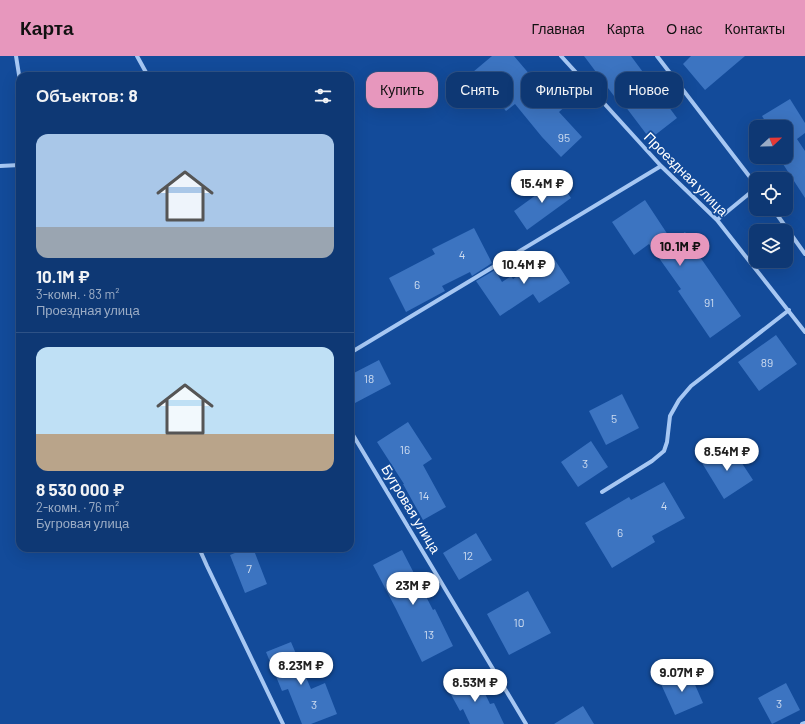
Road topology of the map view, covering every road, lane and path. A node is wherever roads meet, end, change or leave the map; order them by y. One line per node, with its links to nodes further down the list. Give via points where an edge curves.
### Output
1 (16, 56): 5 (street)
2 (137, 56): 6 (street)
3 (561, 56): 9 (street, Проездная улица)
4 (657, 56): 10 (street)
5 (19, 72)
6 (146, 72)
7 (16, 165): 8 (street)
8 (0, 166)
9 (660, 166): 13 (street, Проездная улица); 17 (street)
10 (749, 176)
11 (749, 194): 13 (street)
12 (778, 216): 14 (street)
13 (717, 220): 15 (street, Проездная улица)
14 (805, 254)
15 (789, 310): 16 (street, Проездная улица); 19 (street, via 691,386 670,416 664,451)
16 (805, 332)
17 (354, 351)
18 (354, 437): 23 (street, Бугровая улица)
19 (602, 492)
20 (201, 552): 22 (street)
21 (805, 722): 24 (street)
22 (283, 724)
23 (526, 724)
24 (802, 724)

